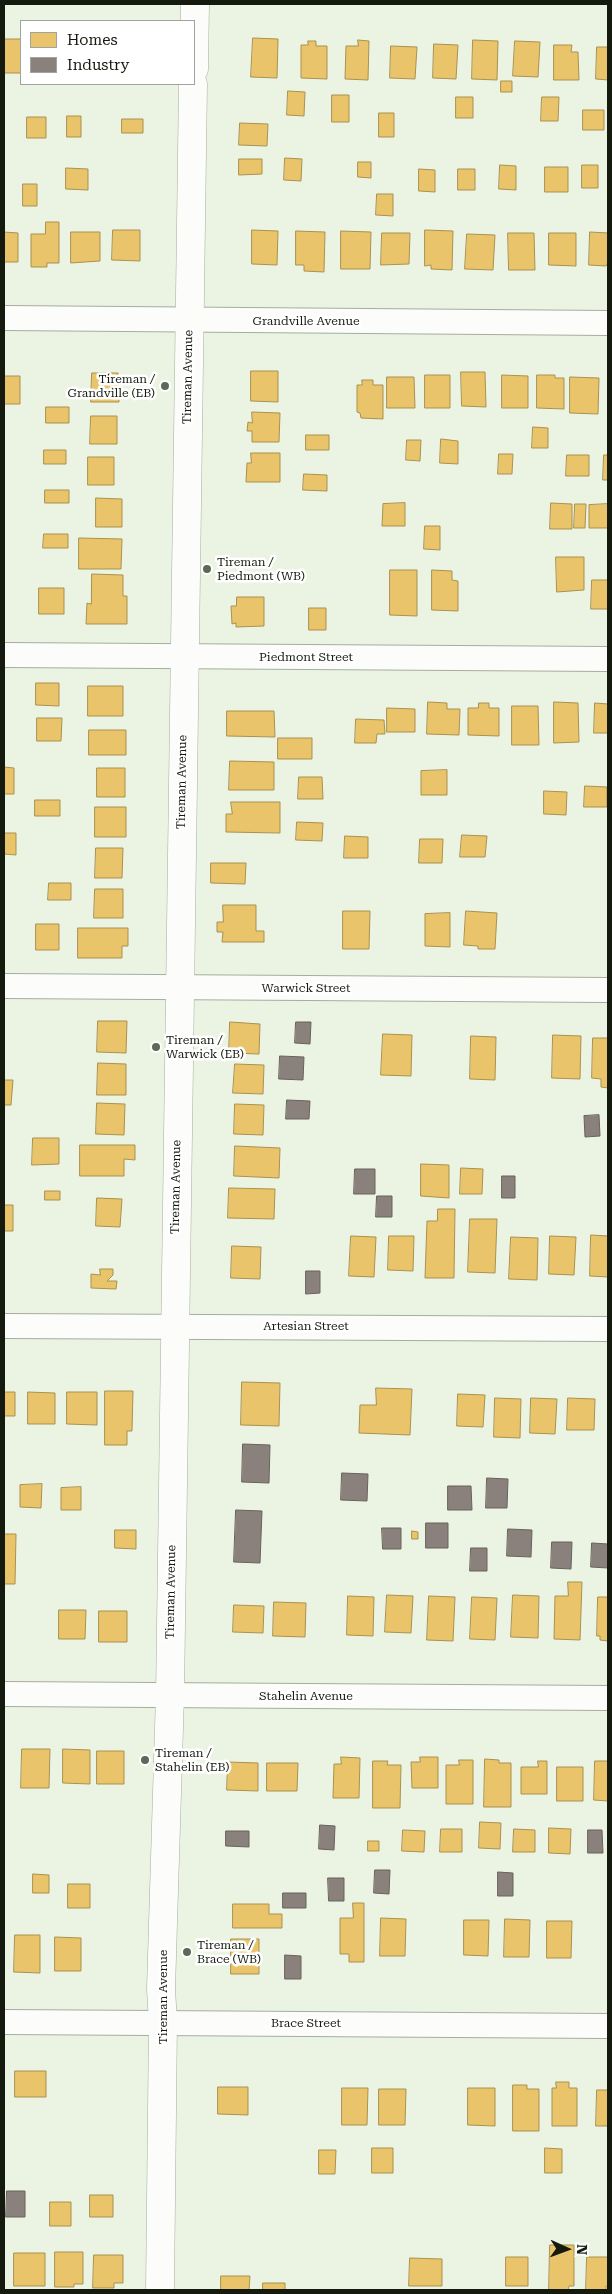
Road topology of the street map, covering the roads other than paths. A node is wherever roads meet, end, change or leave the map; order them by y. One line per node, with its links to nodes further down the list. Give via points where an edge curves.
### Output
1 (195, 4): 2 (street)
2 (195, 20)
3 (194, 85): 5 (street, Tireman Avenue)
4 (4, 318): 5 (street, Grandville Avenue)
5 (189, 320): 6 (street, Grandville Avenue); 8 (street, Tireman Avenue)
6 (608, 323)
7 (4, 655): 8 (street, Piedmont Street)
8 (184, 656): 9 (street, Piedmont Street); 11 (street, Tireman Avenue)
9 (608, 659)
10 (4, 986): 11 (street, Warwick Street)
11 (179, 987): 12 (street, Warwick Street); 14 (street, Tireman Avenue)
12 (608, 990)
13 (4, 1326): 14 (street, Artesian Street)
14 (174, 1326): 15 (street, Artesian Street); 17 (street, Tireman Avenue)
15 (608, 1329)
16 (4, 1694): 17 (street, Stahelin Avenue)
17 (170, 1695): 18 (street, Stahelin Avenue); 20 (street, Tireman Avenue, via 161,1989)
18 (608, 1698)
19 (4, 2022): 20 (street, Brace Street)
20 (163, 2022): 21 (street, Brace Street); 22 (street, Tireman Avenue)
21 (608, 2026)
22 (160, 2290)

